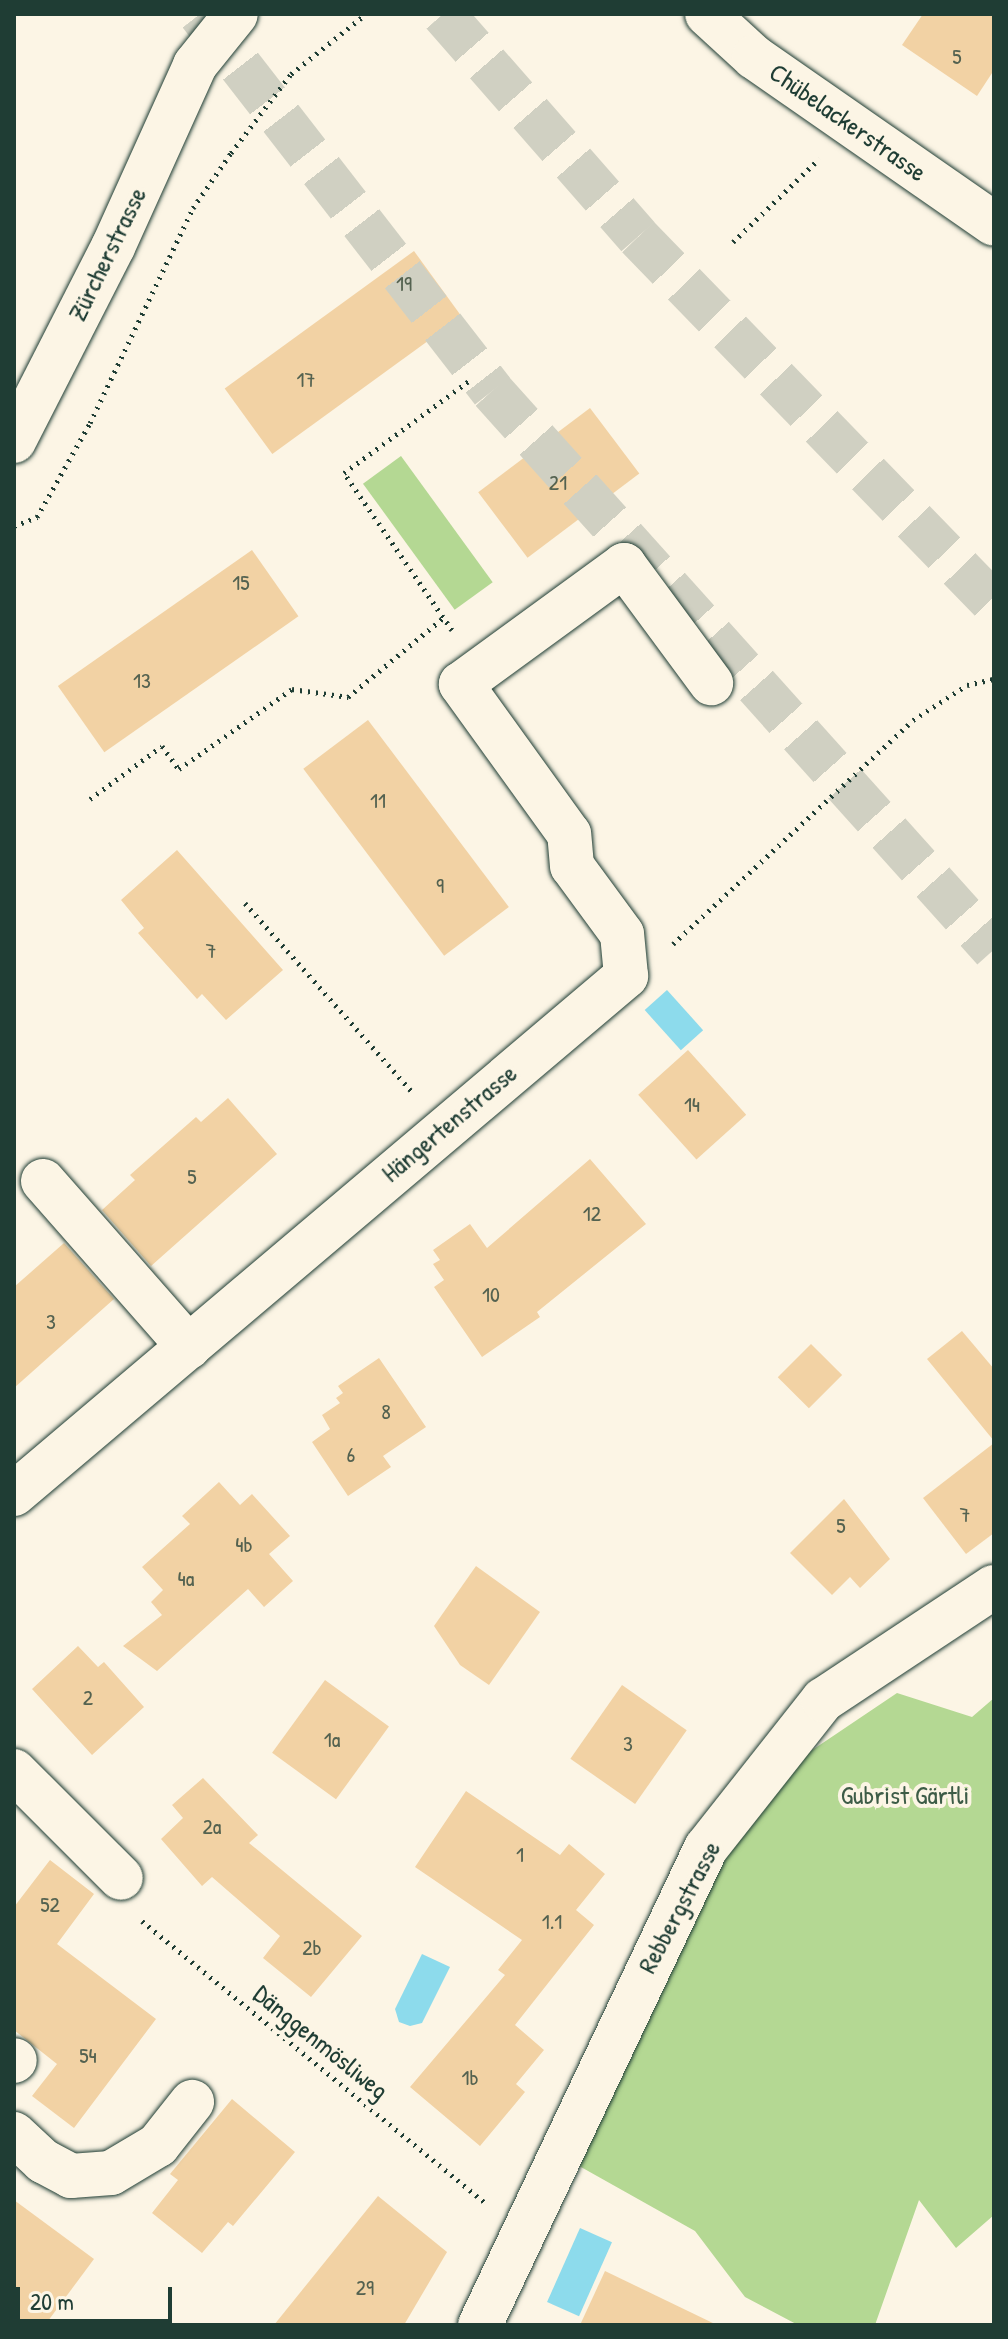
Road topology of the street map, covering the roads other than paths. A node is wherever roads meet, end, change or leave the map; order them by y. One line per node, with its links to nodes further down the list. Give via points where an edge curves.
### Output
1 (196, 14): 4 (street, Zürcherstrasse)
2 (236, 14): 4 (street, Zürcherstrasse)
3 (707, 14): 5 (street, Chübelackerstrasse, via 754,57)
4 (195, 65): 6 (street, Zürcherstrasse, via 113,247)
5 (994, 224)
6 (14, 441)
7 (711, 683): 9 (street, Hängertenstrasse, via 624,565 470,678 569,834 572,866 622,934 626,976)
8 (43, 1181): 9 (street)
9 (189, 1347): 10 (street, Hängertenstrasse)
10 (14, 1494)
11 (994, 1587): 16 (street, Rebbergstrasse, via 823,1700 706,1848)
12 (14, 1771): 13 (street)
13 (121, 1878)
14 (192, 2102): 15 (street, via 158,2145 111,2173 71,2176 43,2161)
15 (14, 2134)
16 (480, 2325)

